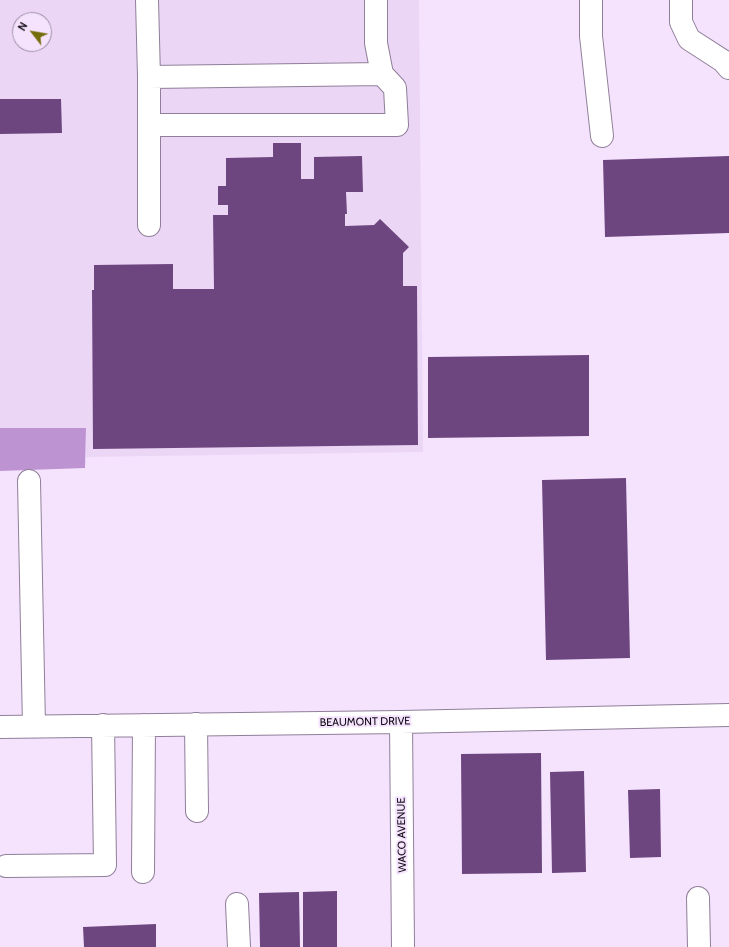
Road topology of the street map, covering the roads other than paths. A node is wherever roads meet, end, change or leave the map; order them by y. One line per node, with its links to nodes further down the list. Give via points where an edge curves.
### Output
1 (147, 0): 7 (street)
2 (376, 0): 6 (street, via 376,44)
3 (591, 0): 9 (street, via 591,36)
4 (681, 0): 5 (street, via 681,22 688,39 723,61)
5 (729, 68)
6 (382, 74): 7 (street); 8 (street, via 395,88 397,125)
7 (150, 77): 8 (street)
8 (149, 125): 10 (street)
9 (602, 136)
10 (149, 225)
11 (29, 481): 16 (street)
12 (729, 715): 13 (street, BEAUMONT DRIVE)
13 (401, 722): 14 (street, BEAUMONT DRIVE); 25 (street, WACO AVENUE)
14 (196, 724): 15 (street, BEAUMONT DRIVE); 19 (street)
15 (144, 725): 17 (street, BEAUMONT DRIVE); 21 (street)
16 (34, 726): 17 (street, BEAUMONT DRIVE); 18 (street, BEAUMONT DRIVE)
17 (103, 726): 20 (street, via 105,865)
18 (0, 727)
19 (197, 810)
20 (6, 866)
21 (143, 872)
22 (698, 898): 26 (street)
23 (237, 904): 24 (street)
24 (239, 947)
25 (403, 947)
26 (699, 947)

